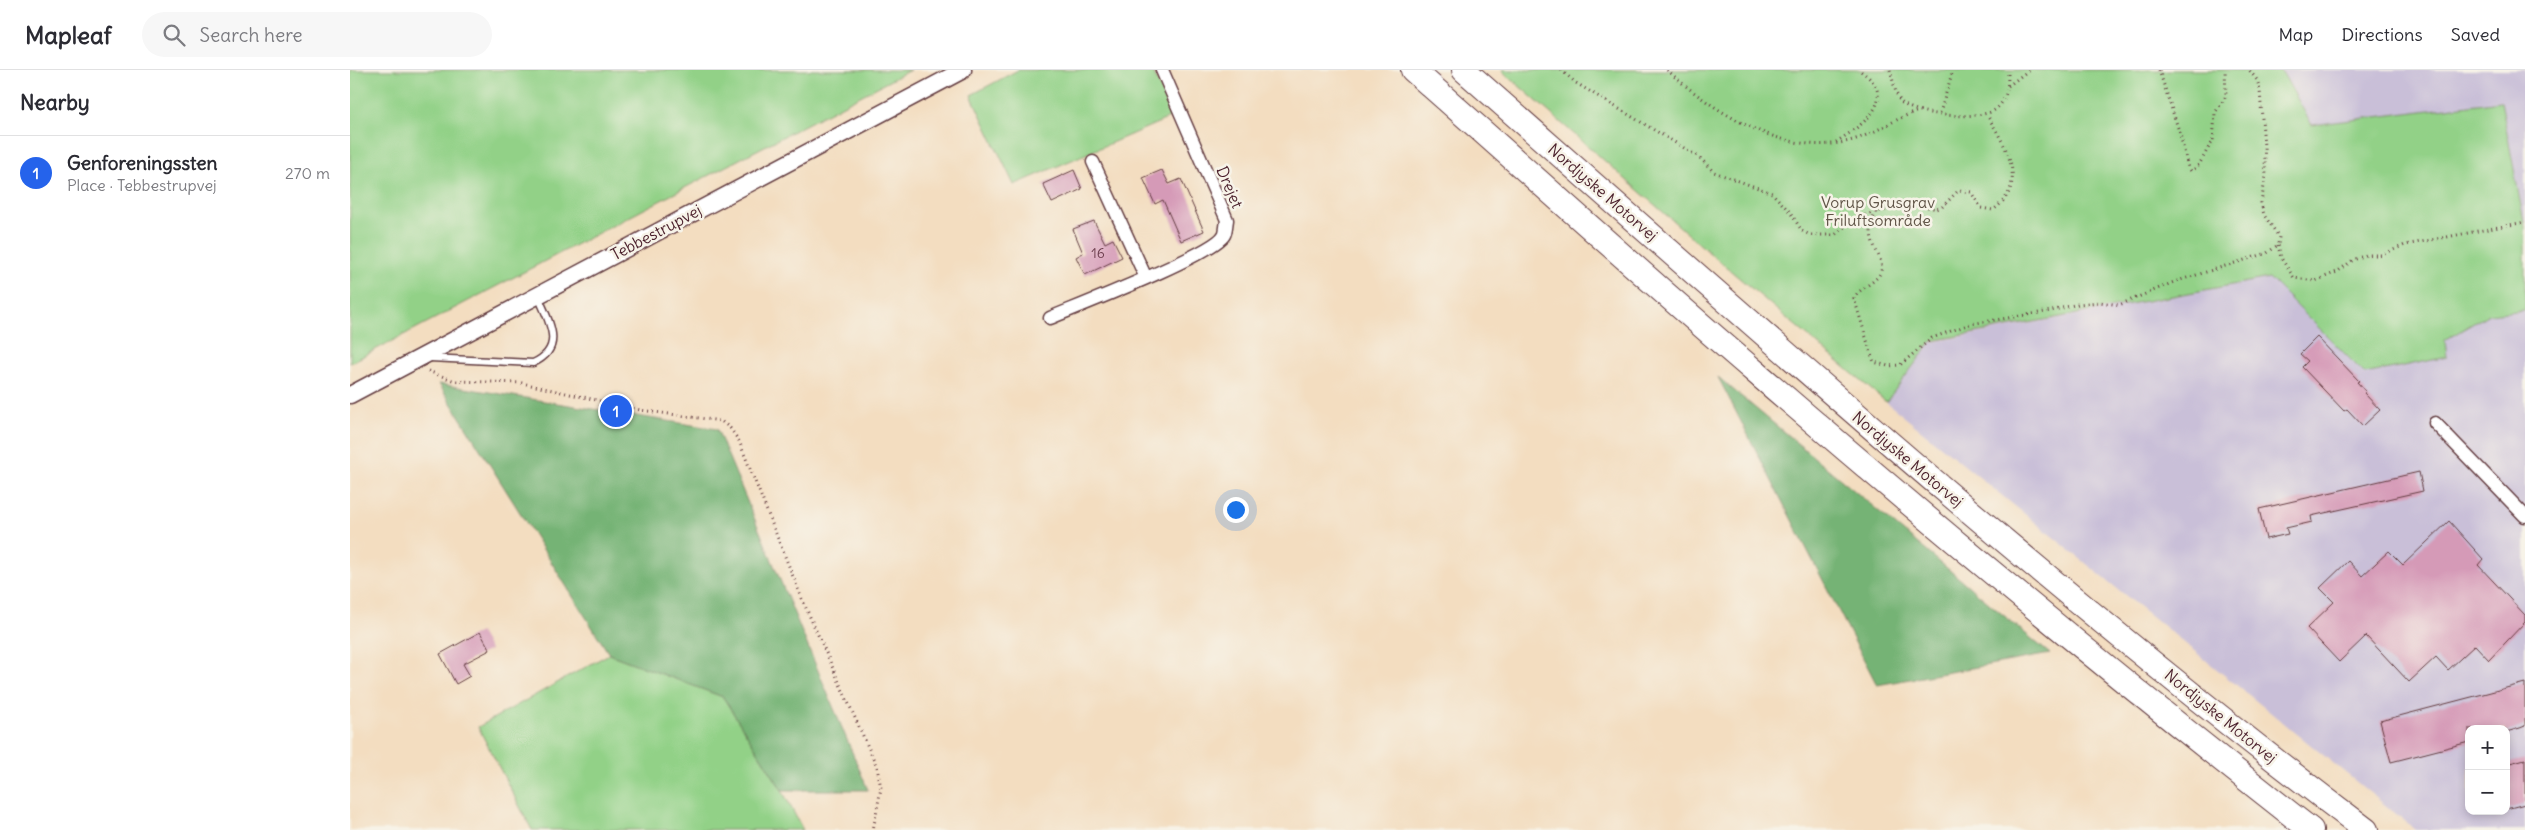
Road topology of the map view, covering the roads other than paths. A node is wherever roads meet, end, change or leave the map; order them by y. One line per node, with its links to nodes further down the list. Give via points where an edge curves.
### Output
1 (963, 70): 7 (street, Tebbestrupvej)
2 (1162, 70): 6 (street, Drejet, via 1227,220 1224,236 1213,246)
3 (1413, 70): 13 (highway, Nordjyske Motorvej, via 1904,499 2048,620)
4 (1464, 70): 14 (highway, Nordjyske Motorvej, via 1925,474 2201,701)
5 (1093, 162): 6 (street)
6 (1146, 278): 8 (street, Drejet)
7 (538, 295): 9 (street, Tebbestrupvej); 9 (lane, via 551,328 550,351 533,364)
8 (1050, 318)
9 (421, 357): 10 (street, Tebbestrupvej)
10 (350, 395)
11 (2435, 423): 12 (street)
12 (2525, 516)
13 (2311, 830)
14 (2366, 830)

